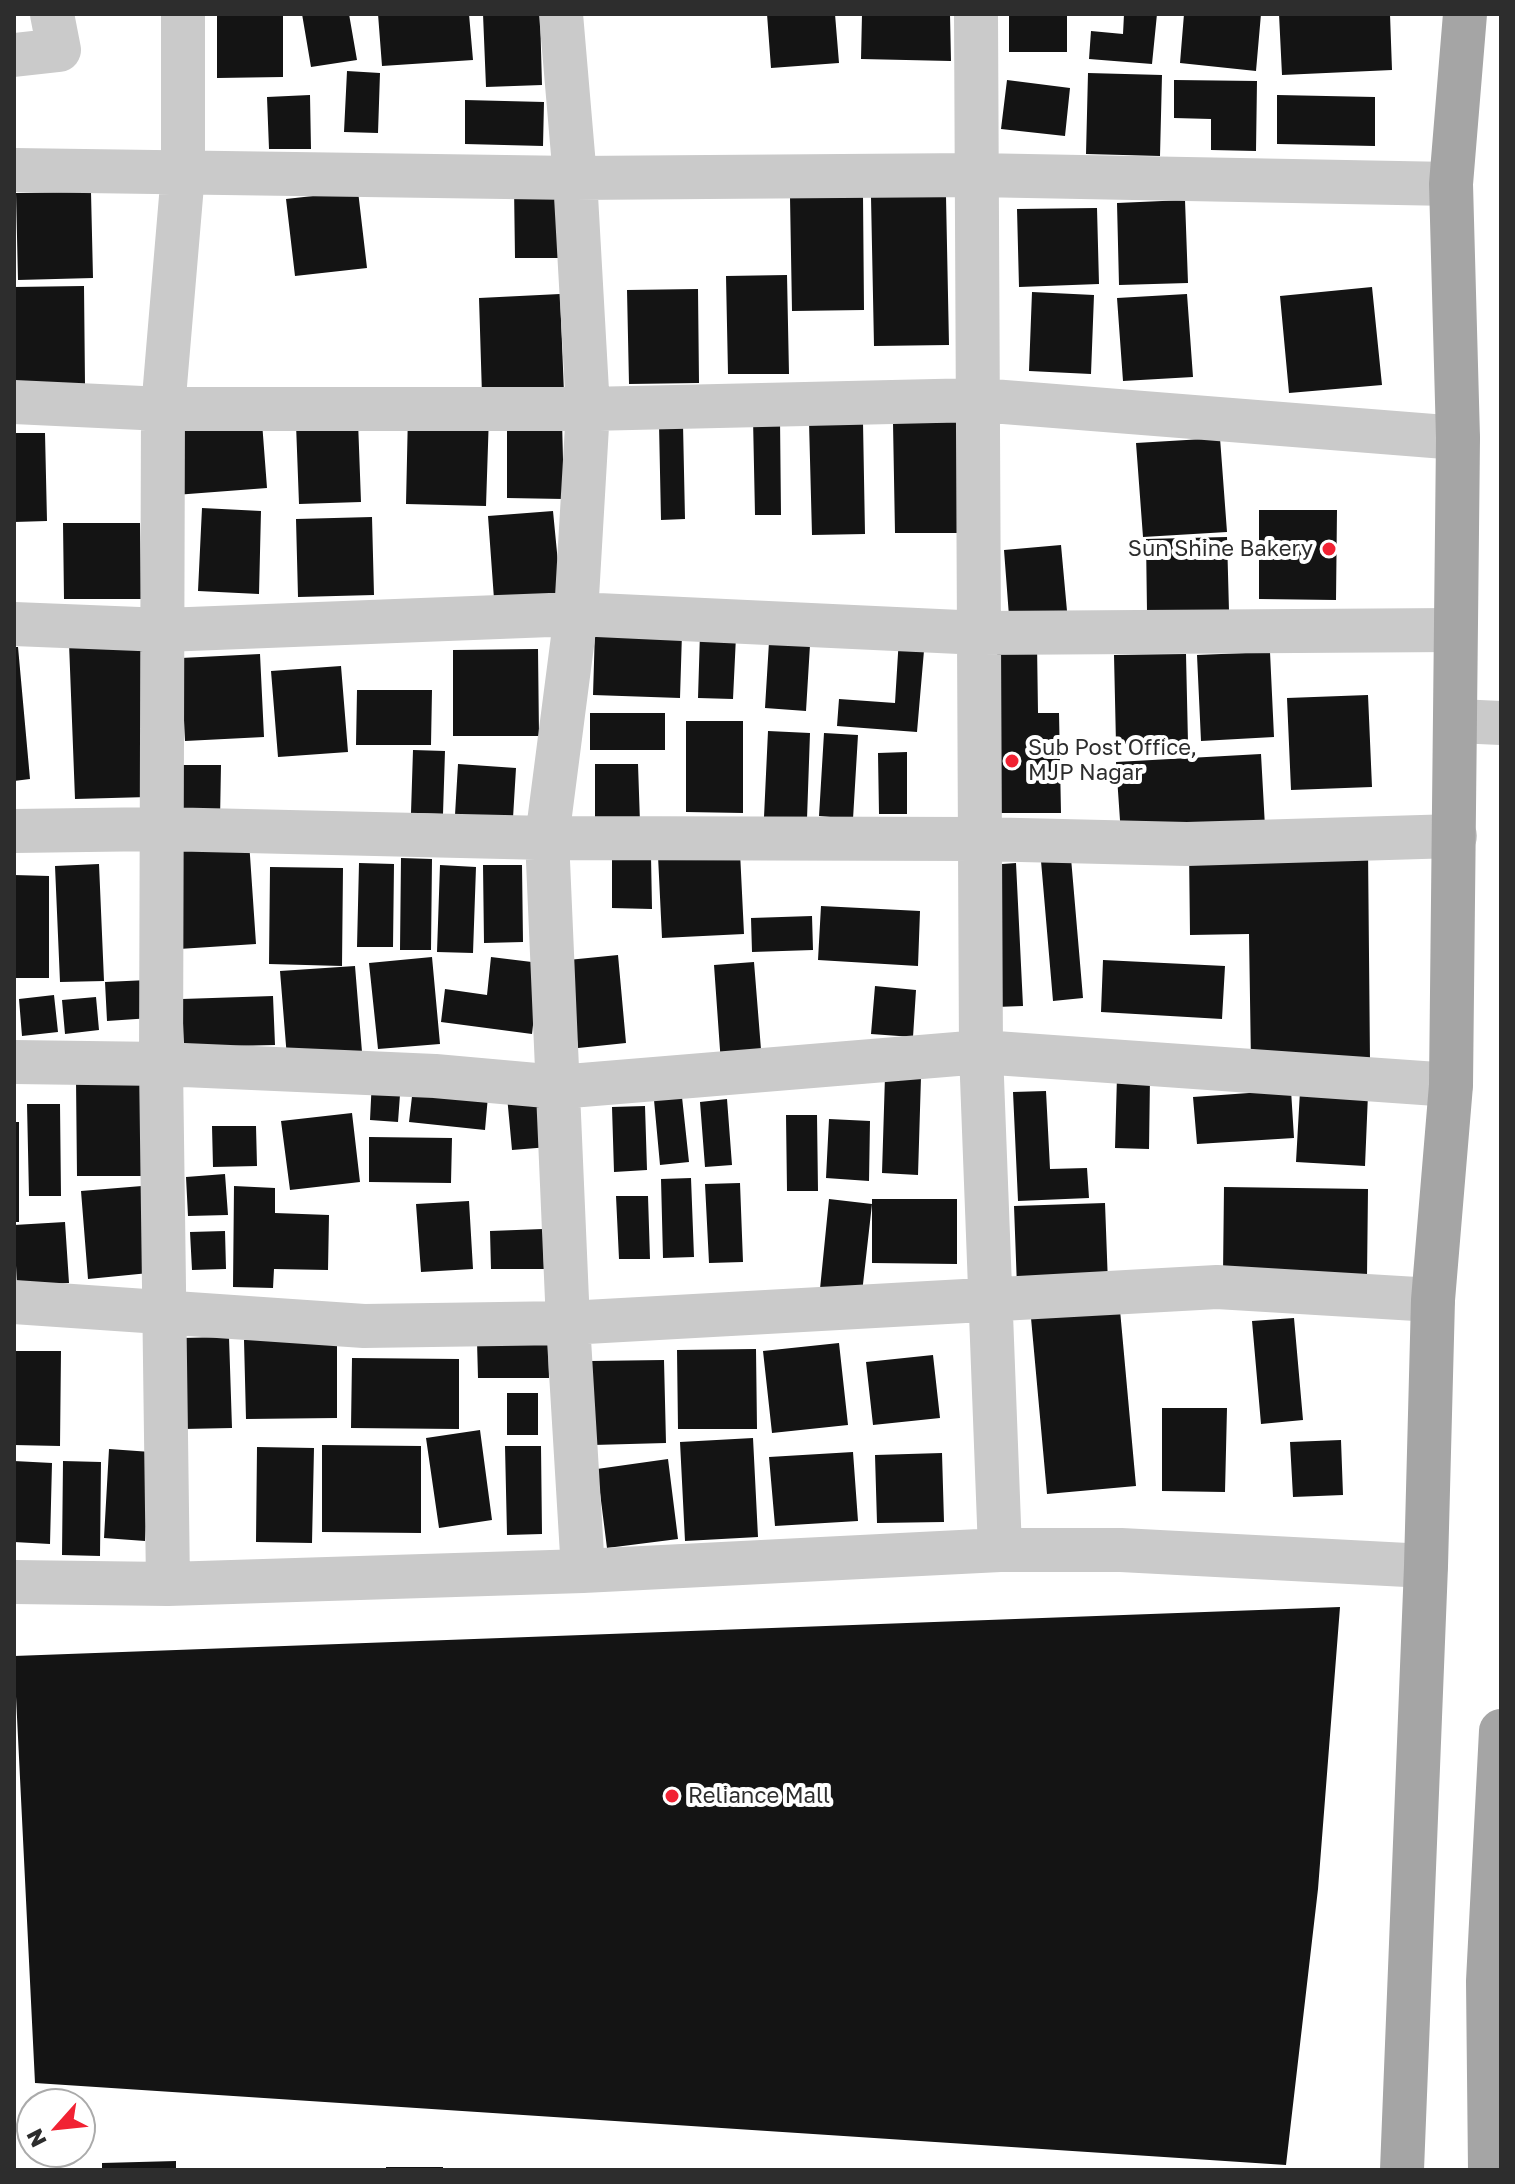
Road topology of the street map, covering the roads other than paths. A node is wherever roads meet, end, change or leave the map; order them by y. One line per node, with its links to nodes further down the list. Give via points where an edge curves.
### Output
1 (52, 14): 6 (street, via 59,50)
2 (183, 14): 8 (street)
3 (561, 14): 10 (street)
4 (976, 14): 9 (street)
5 (1465, 14): 11 (main road)
6 (14, 55)
7 (14, 170): 8 (street)
8 (183, 173): 10 (street); 14 (street)
9 (975, 175): 10 (street); 11 (street); 12 (street)
10 (575, 178): 15 (street)
11 (1451, 184): 16 (main road)
12 (979, 400): 15 (street); 16 (street); 21 (street)
13 (14, 402): 14 (street)
14 (163, 409): 15 (street); 19 (street)
15 (588, 409): 17 (street)
16 (1458, 438): 20 (main road)
17 (576, 614): 19 (street); 21 (street); 27 (street)
18 (14, 624): 19 (street)
19 (164, 630): 24 (street)
20 (1454, 630): 21 (street); 22 (main road)
21 (981, 633): 28 (street)
22 (1457, 721): 23 (street); 26 (main road)
23 (1501, 723)
24 (160, 829): 25 (street); 27 (street); 31 (street)
25 (14, 831)
26 (1455, 836): 28 (street, via 1187,844); 32 (main road)
27 (547, 838): 28 (street); 33 (street)
28 (979, 839): 29 (street)
29 (981, 1052): 32 (street); 33 (street); 34 (street)
30 (14, 1062): 31 (street)
31 (161, 1064): 33 (street); 37 (street)
32 (1451, 1085): 35 (main road)
33 (558, 1087): 38 (street)
34 (992, 1298): 35 (street, via 1217,1287); 38 (street); 39 (street)
35 (1433, 1300): 40 (main road)
36 (14, 1302): 37 (street)
37 (164, 1313): 38 (street, via 364,1326); 43 (street)
38 (568, 1323): 41 (street)
39 (1000, 1550): 40 (street, via 1121,1550); 41 (street)
40 (1426, 1566): 46 (main road)
41 (583, 1571): 43 (street)
42 (14, 1582): 43 (street)
43 (168, 1584)
44 (1501, 1731): 45 (main road)
45 (1495, 1981): 47 (main road)
46 (1402, 2170)
47 (1490, 2170)

